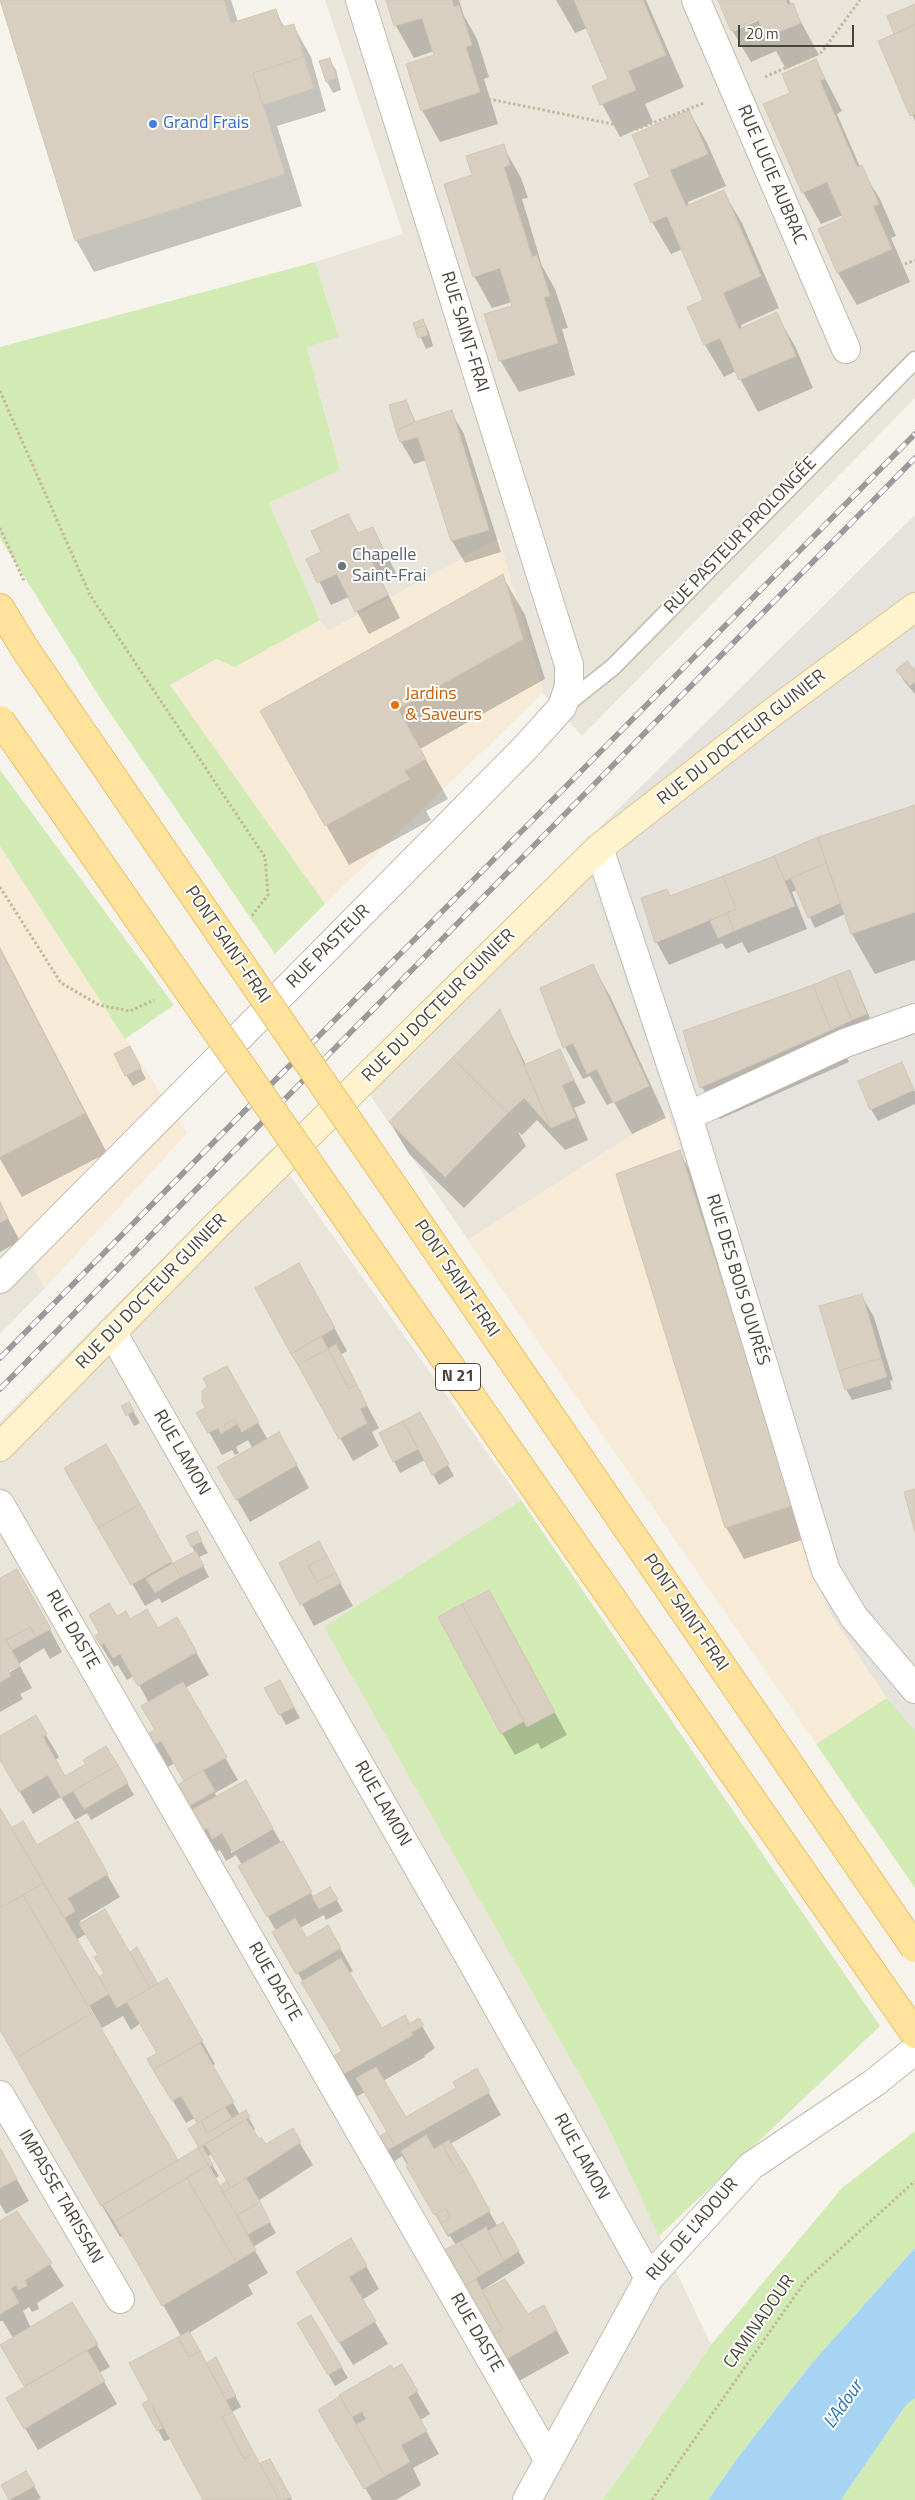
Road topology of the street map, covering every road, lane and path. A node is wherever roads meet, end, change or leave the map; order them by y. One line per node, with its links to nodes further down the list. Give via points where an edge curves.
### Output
1 (360, 0): 5 (street, RUE SAINT-FRAI)
2 (696, 0): 4 (street, RUE LUCIE AUBRAC)
3 (860, 0): 4 (path, via 822,52)
4 (735, 90): 5 (path, via 637,129 489,98); 8 (street, RUE LUCIE AUBRAC)
5 (400, 126): 13 (street, RUE SAINT-FRAI)
6 (915, 260): 7 (path)
7 (890, 268)
8 (846, 349)
9 (915, 360): 14 (lane, RUE PASTEUR PROLONGÉE, via 613,667)
10 (0, 391): 18 (path, via 90,595 265,857 268,895)
11 (915, 607): 16 (street, RUE DU DOCTEUR GUINIER, via 773,712)
12 (0, 608): 27 (main road, PONT SAINT-FRAI, bridge)
13 (569, 664): 14 (street, RUE PASTEUR, via 569,686)
14 (562, 707): 22 (street, RUE PASTEUR)
15 (0, 720): 28 (main road, N 21, bridge)
16 (599, 848): 21 (street, RUE DES BOIS OUVRÉS); 23 (street, RUE DU DOCTEUR GUINIER)
17 (0, 887): 19 (path, via 61,983 99,1006 130,1011)
18 (248, 921)
19 (159, 997)
20 (915, 1018): 21 (street, via 845,1043)
21 (688, 1116): 26 (street, RUE DES BOIS OUVRÉS, via 826,1571 854,1617)
22 (0, 1279)
23 (112, 1332): 24 (street, RUE DU DOCTEUR GUINIER); 32 (street, RUE LAMON, via 463,1946)
24 (0, 1447)
25 (0, 1504): 34 (street, RUE DASTE)
26 (915, 1690)
27 (915, 1948)
28 (915, 2034)
29 (915, 2050): 32 (street, RUE DE L'ADOUR, via 874,2083 750,2166)
30 (0, 2095): 33 (street, IMPASSE TARISSAN)
31 (915, 2181): 36 (path, CAMINADOUR, via 806,2280)
32 (648, 2278): 34 (street, RUE DE L'ADOUR)
33 (120, 2299)
34 (548, 2459): 35 (street, RUE DE L'ADOUR)
35 (527, 2500)
36 (652, 2500)

